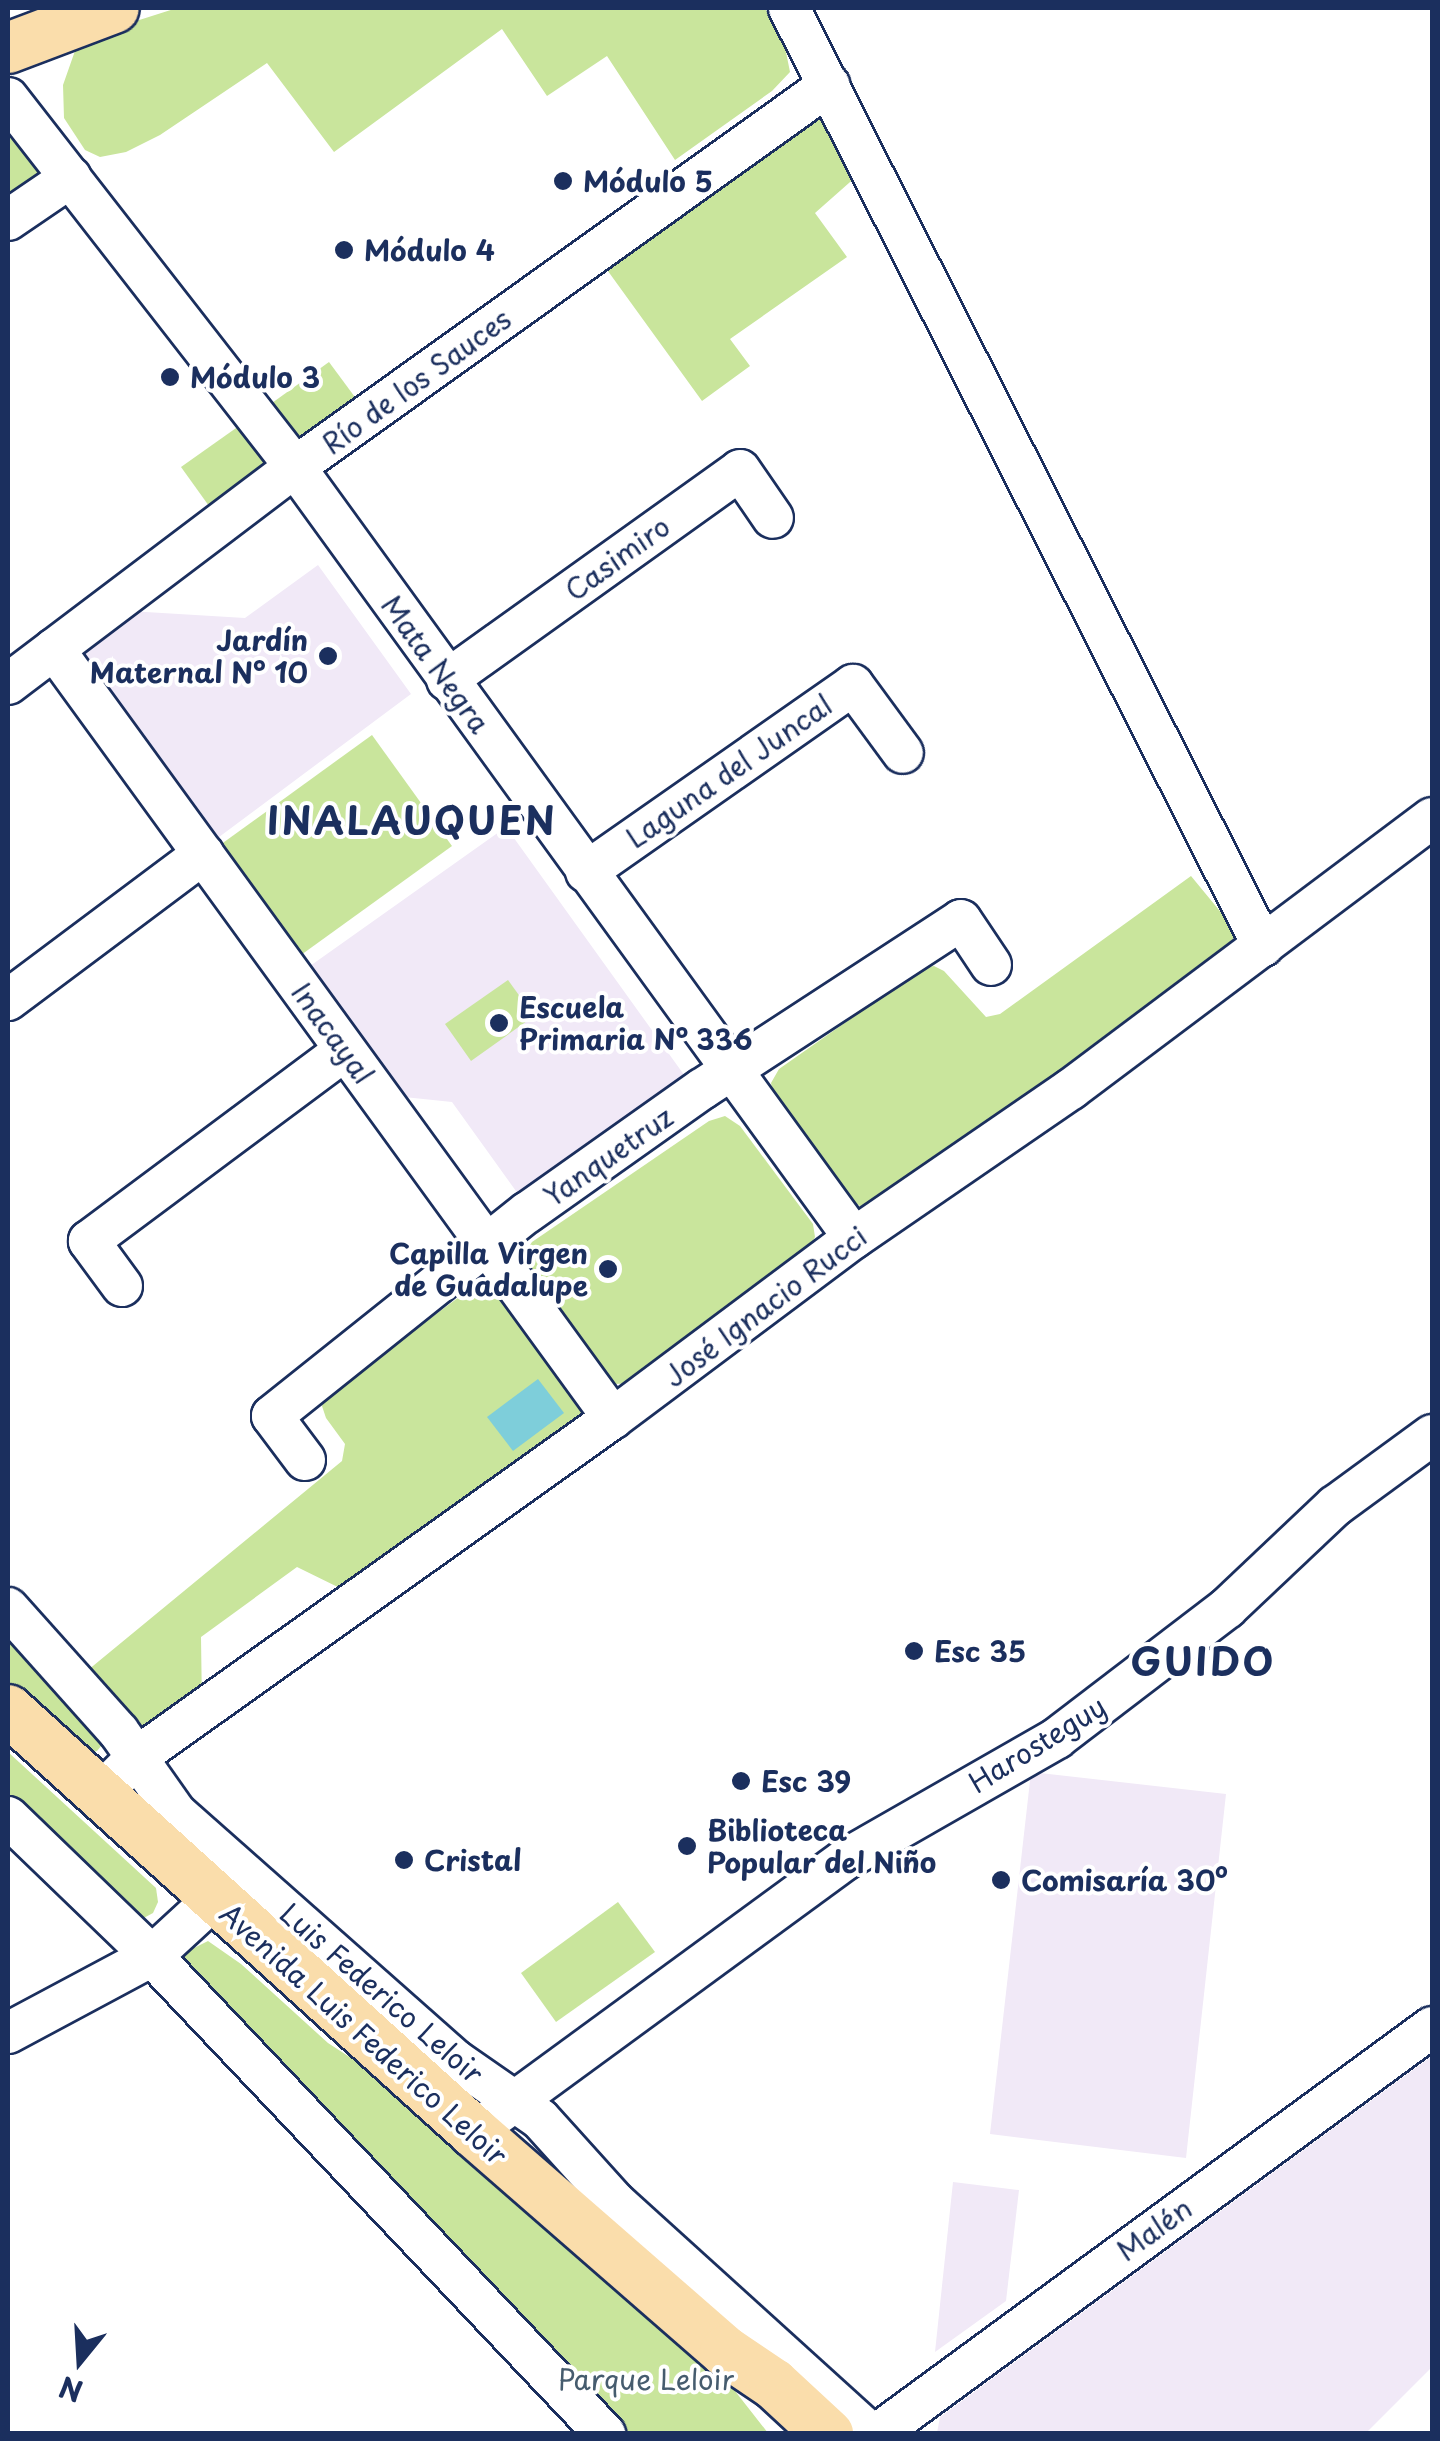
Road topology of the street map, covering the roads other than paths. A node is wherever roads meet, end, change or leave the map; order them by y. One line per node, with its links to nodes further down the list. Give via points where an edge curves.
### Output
1 (40, 8): 4 (main road)
2 (114, 8): 5 (main road)
3 (789, 8): 6 (street)
4 (8, 35)
5 (8, 48)
6 (829, 84): 10 (street, Río de los Sauces); 19 (street)
7 (8, 98): 8 (street, Mata Negra)
8 (71, 177): 9 (street); 10 (street, Mata Negra)
9 (8, 220)
10 (295, 468): 12 (street, Río de los Sauces); 13 (street, Mata Negra)
11 (772, 518): 13 (street, Casimiro, via 740,470)
12 (54, 649): 14 (street, Río de los Sauces); 17 (street, Inacayal)
13 (447, 680): 18 (street, Mata Negra)
14 (8, 684)
15 (903, 753): 18 (street, Laguna del Juncal, via 853,685)
16 (1432, 818): 19 (street, José Ignacio Rucci)
17 (204, 854): 21 (street); 22 (street, Inacayal)
18 (586, 872): 23 (street, Mata Negra)
19 (1264, 946): 24 (street, José Ignacio Rucci)
20 (991, 965): 23 (street, Yanquetruz, via 961,920)
21 (8, 1000)
22 (345, 1050): 25 (street, Inacayal); 26 (street, via 89,1241)
23 (733, 1070): 24 (street, Mata Negra); 25 (street, Yanquetruz)
24 (854, 1238): 27 (street, José Ignacio Rucci)
25 (487, 1242): 27 (street, Inacayal); 29 (street, Yanquetruz, via 272,1416)
26 (122, 1286)
27 (613, 1418): 32 (street, José Ignacio Rucci)
28 (1432, 1434): 39 (street, Harosteguy, via 1335,1506 1228,1608 1057,1738 846,1859)
29 (305, 1460)
30 (8, 1608): 32 (street, Luis Federico Leloir)
31 (8, 1710): 33 (main road, Avenida Luis Federico Leloir)
32 (137, 1757): 33 (street, José Ignacio Rucci); 39 (street, Luis Federico Leloir, via 176,1813 455,2060)
33 (99, 1796): 35 (main road, Avenida Luis Federico Leloir)
34 (8, 1817): 36 (street)
35 (213, 1900): 36 (street); 40 (main road, Avenida Luis Federico Leloir)
36 (152, 1956): 38 (street); 42 (street)
37 (1432, 2026): 45 (street, Malén)
38 (8, 2034)
39 (514, 2102): 40 (street, Harosteguy); 45 (street, Luis Federico Leloir, via 574,2152 614,2202)
40 (474, 2132): 41 (main road, Avenida Luis Federico Leloir)
41 (725, 2351): 43 (main road, Avenida Luis Federico Leloir, via 760,2404); 44 (main road, Avenida Luis Federico Leloir, via 774,2384)
42 (605, 2434)
43 (791, 2434)
44 (828, 2434)
45 (874, 2434)

